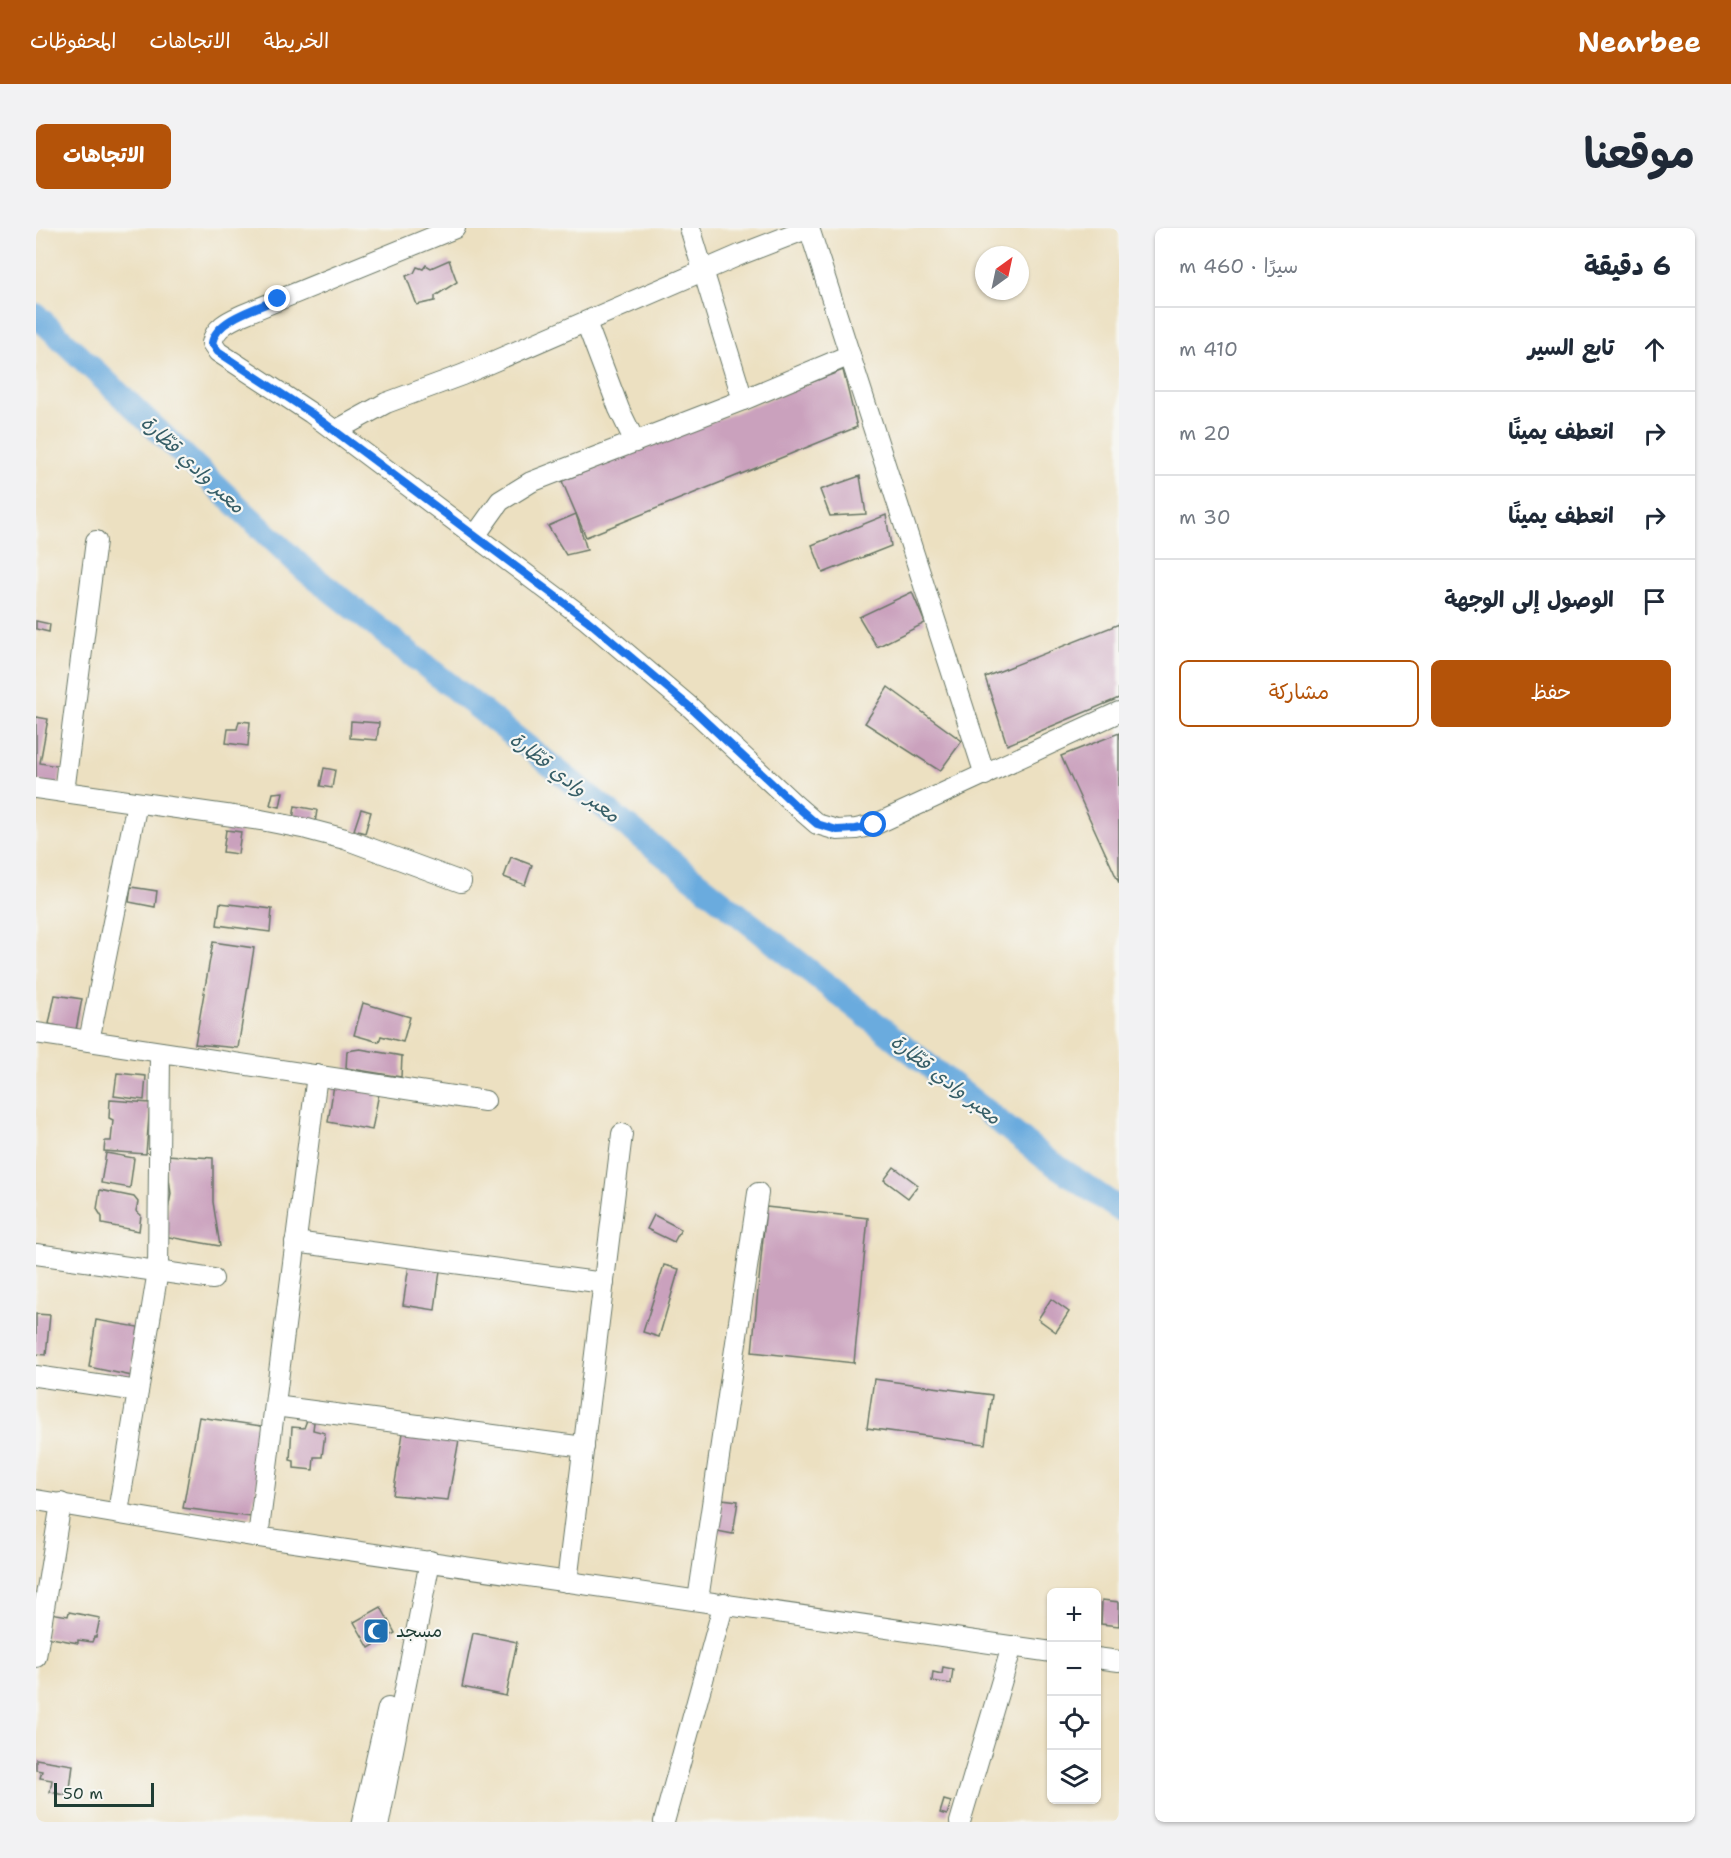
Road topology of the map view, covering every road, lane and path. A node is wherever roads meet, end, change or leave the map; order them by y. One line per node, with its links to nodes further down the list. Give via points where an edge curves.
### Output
1 (455, 228): 8 (street, via 224,323 213,336 212,343 218,352)
2 (690, 228): 4 (street)
3 (809, 228): 4 (street); 6 (street)
4 (703, 272): 5 (street); 7 (street)
5 (586, 322): 8 (street, via 386,403); 9 (street)
6 (850, 355): 7 (street); 13 (street)
7 (743, 400): 9 (street)
8 (335, 431): 10 (street)
9 (635, 442): 10 (street, via 531,482 510,494)
10 (475, 536): 13 (street, via 587,620 690,707 817,824 837,830 874,825)
11 (96, 541): 15 (street)
12 (1119, 712): 13 (street)
13 (985, 775)
14 (36, 788): 15 (street)
15 (64, 792): 16 (street)
16 (137, 803): 17 (street, via 307,829); 19 (street)
17 (461, 882)
18 (36, 1033): 19 (street)
19 (89, 1041): 20 (street)
20 (160, 1052): 21 (street); 27 (street)
21 (316, 1075): 22 (street); 25 (street)
22 (485, 1101)
23 (622, 1134): 29 (street)
24 (758, 1193): 40 (street)
25 (296, 1242): 29 (street); 32 (street)
26 (36, 1254): 27 (street)
27 (158, 1271): 28 (street); 31 (street)
28 (213, 1279)
29 (604, 1284): 33 (street)
30 (36, 1376): 31 (street)
31 (138, 1391): 36 (street)
32 (275, 1406): 33 (street); 37 (street)
33 (584, 1447): 39 (street)
34 (36, 1500): 35 (street)
35 (61, 1503): 36 (street); 45 (street)
36 (118, 1512): 37 (street)
37 (258, 1537): 38 (street)
38 (430, 1561): 39 (street); 42 (street)
39 (567, 1582): 40 (street)
40 (698, 1600): 41 (street)
41 (724, 1604): 43 (street); 50 (street)
42 (415, 1636): 48 (street, via 401,1653); 49 (street)
43 (1012, 1646): 44 (street); 51 (street)
44 (1047, 1651)
45 (36, 1657)
46 (1101, 1659): 47 (street)
47 (1119, 1661)
48 (362, 1822)
49 (379, 1822)
50 (664, 1822)
51 (960, 1822)

